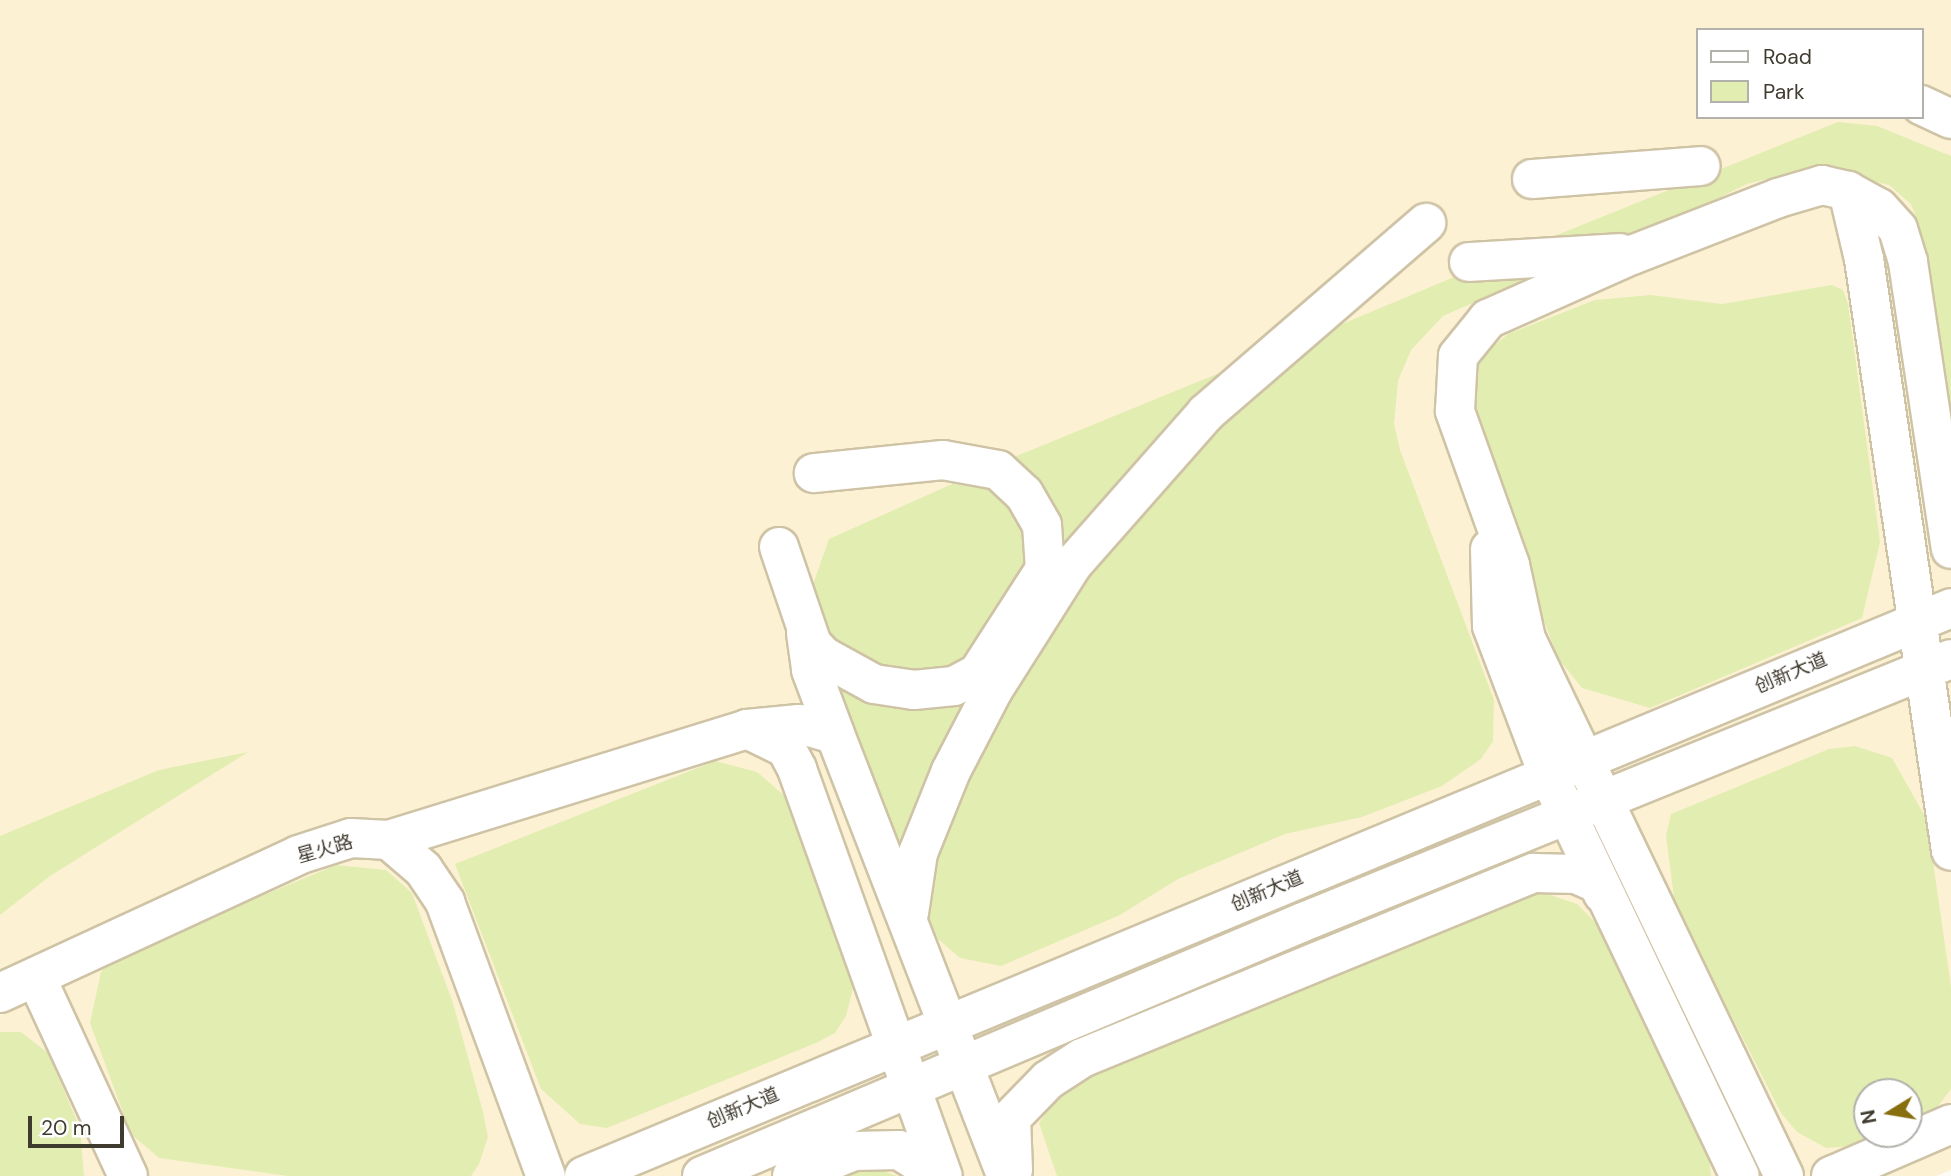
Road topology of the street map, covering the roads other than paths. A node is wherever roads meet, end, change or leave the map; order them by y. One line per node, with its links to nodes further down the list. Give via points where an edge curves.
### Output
1 (1923, 106): 2 (street)
2 (1951, 119)
3 (1700, 166): 4 (street)
4 (1532, 179)
5 (1848, 191): 7 (street, via 1822,185); 12 (street, via 1879,208 1898,229 1908,262); 13 (street)
6 (1426, 223): 25 (street, via 1206,413 1073,564 993,690 951,771 912,873)
7 (1637, 253): 8 (street); 10 (street, via 1489,319 1458,356 1455,411)
8 (1469, 262)
9 (814, 473): 14 (street, via 943,460 998,470 1024,494 1042,526 1049,557 985,665 954,685 914,690 874,684 823,656)
10 (1490, 505): 18 (street, via 1526,639); 19 (street, via 1492,626)
11 (779, 547): 14 (street)
12 (1951, 549)
13 (1934, 614): 15 (street); 18 (street, 创新大道)
14 (805, 624): 17 (street, via 811,670)
15 (1938, 664): 20 (street); 23 (street)
16 (747, 729): 17 (street, via 799,724); 22 (street); 29 (street, via 786,748 797,769)
17 (835, 734): 25 (street)
18 (1583, 760): 19 (street, 创新大道); 20 (street)
19 (1548, 774): 21 (street); 28 (street, 创新大道)
20 (1599, 800): 21 (street); 42 (street)
21 (1564, 814): 24 (street); 30 (street)
22 (389, 840): 26 (street, 星火路, via 351,838 298,855); 34 (street, via 422,869 445,902)
23 (1951, 850)
24 (1598, 884): 40 (street, via 1565,871 1534,873 1082,1058 1048,1080 1010,1118); 41 (street)
25 (909, 919): 28 (street)
26 (36, 977): 27 (street, 星火路); 33 (street)
27 (0, 993)
28 (949, 1024): 29 (street, 创新大道); 30 (street)
29 (894, 1046): 31 (street); 35 (street, 创新大道)
30 (962, 1066): 31 (street); 39 (street)
31 (908, 1089): 36 (street); 38 (street)
32 (1951, 1124): 43 (street)
33 (128, 1176)
34 (546, 1176)
35 (584, 1176)
36 (702, 1176)
37 (792, 1176): 38 (street, via 854,1151 899,1150)
38 (942, 1176)
39 (1006, 1176)
40 (1014, 1176)
41 (1740, 1176)
42 (1784, 1176)
43 (1831, 1176)

